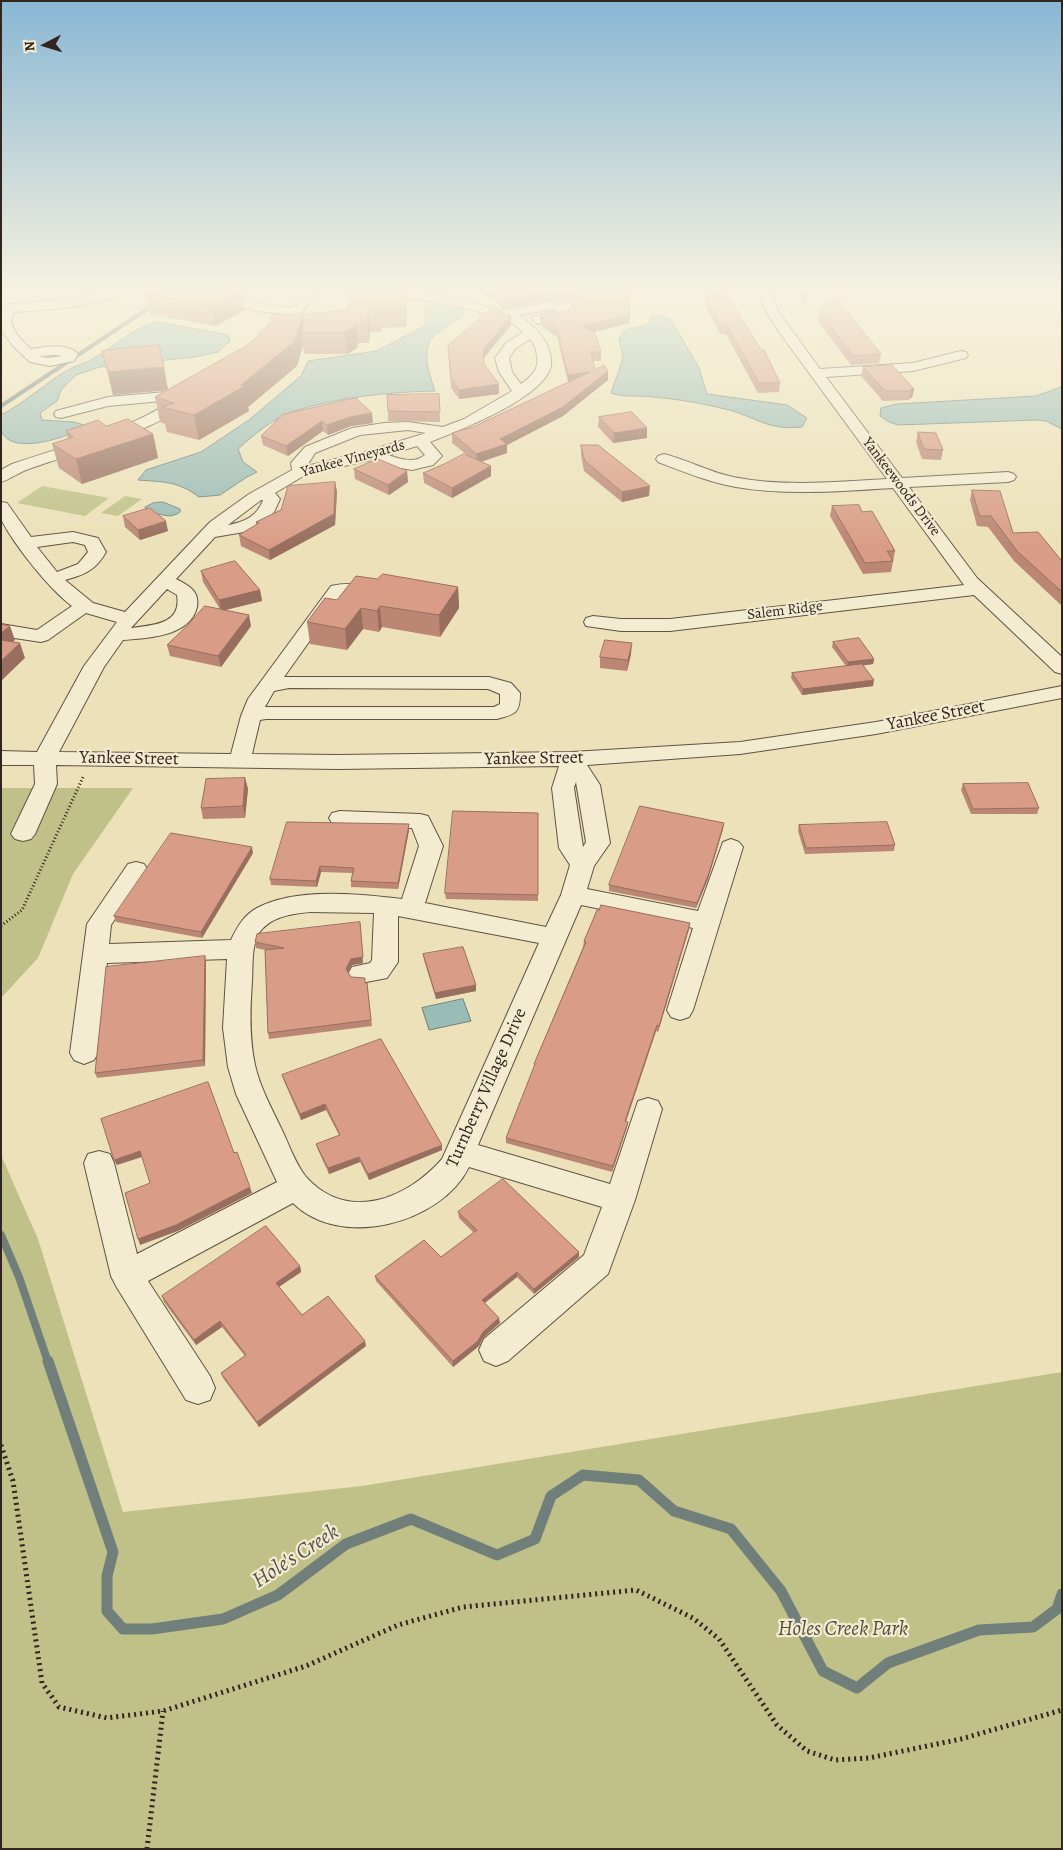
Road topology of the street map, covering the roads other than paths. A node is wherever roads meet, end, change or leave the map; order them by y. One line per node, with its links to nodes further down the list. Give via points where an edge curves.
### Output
1 (505, 373): 4 (street)
2 (540, 373): 4 (street, Yankee Vineyards)
3 (816, 373): 13 (street, Yankeewoods Drive)
4 (520, 393): 6 (street, Yankee Vineyards, via 491,412)
5 (61, 414): 11 (street, via 106,401 195,391 142,424 18,467)
6 (445, 431): 7 (street, Yankee Vineyards); 10 (street, via 408,426 357,432 310,450 299,463)
7 (419, 441): 8 (street, Yankee Vineyards); 8 (street, via 434,456 418,465 405,465)
8 (372, 455): 10 (street, Yankee Vineyards)
9 (664, 459): 13 (street, via 710,476 755,486 796,488)
10 (300, 472): 18 (street, Yankee Vineyards, via 265,492 272,499 265,515 237,529 209,533)
11 (1, 477)
12 (1008, 477): 13 (street)
13 (898, 483): 19 (street, Yankeewoods Drive)
14 (1, 507): 15 (street)
15 (24, 539): 16 (street); 17 (street); 17 (street, via 74,538 92,542 96,552 92,562 82,570)
16 (1, 541)
17 (54, 578): 21 (street, via 64,591)
18 (165, 580): 22 (street); 25 (street, via 186,592 190,602 186,614 158,630)
19 (977, 589): 23 (street, Salem Ridge, via 670,625); 26 (street, Yankeewoods Drive)
20 (375, 592): 27 (street, via 337,590)
21 (85, 605): 22 (street, via 104,614); 24 (street, via 41,636)
22 (134, 614): 25 (street)
23 (593, 622)
24 (1, 630)
25 (117, 635): 31 (street, via 90,672)
26 (1062, 668)
27 (266, 686): 29 (street); 29 (street, via 289,682 490,684 504,686 510,694 510,706 497,714 266,713)
28 (1062, 692): 32 (street, Yankee Street, via 876,728 740,748)
29 (251, 716): 33 (street)
30 (1, 758): 31 (street, Yankee Street)
31 (45, 758): 33 (street, Yankee Street); 35 (street, via 46,784)
32 (572, 759): 33 (street, Yankee Street); 38 (street, Turnberry Village Drive, via 563,788 571,848 582,864)
33 (240, 760)
34 (340, 818): 39 (street, via 420,820 431,846)
35 (23, 834)
36 (731, 847): 40 (street)
37 (136, 870): 43 (street, via 99,924)
38 (573, 894): 40 (street); 41 (street, Turnberry Village Drive)
39 (398, 907): 41 (street, Turnberry Village Drive); 42 (street, Turnberry Village Drive, via 314,904 273,910 246,932); 44 (street, via 385,962 378,970)
40 (708, 922): 45 (street)
41 (554, 937): 48 (street, Turnberry Village Drive)
42 (241, 949): 43 (street); 50 (street, Turnberry Village Drive, via 235,1018 238,1053 246,1082)
43 (96, 954): 46 (street)
44 (361, 974)
45 (680, 1010)
46 (84, 1053)
47 (648, 1110): 51 (street)
48 (460, 1152): 50 (street, Turnberry Village Drive, via 454,1167 440,1183 414,1201 389,1211 366,1214 330,1210 311,1200); 51 (street)
49 (99, 1163): 52 (street)
50 (296, 1186): 52 (street)
51 (620, 1200): 53 (street, via 597,1264)
52 (127, 1276): 54 (street)
53 (496, 1350)
54 (198, 1388)

